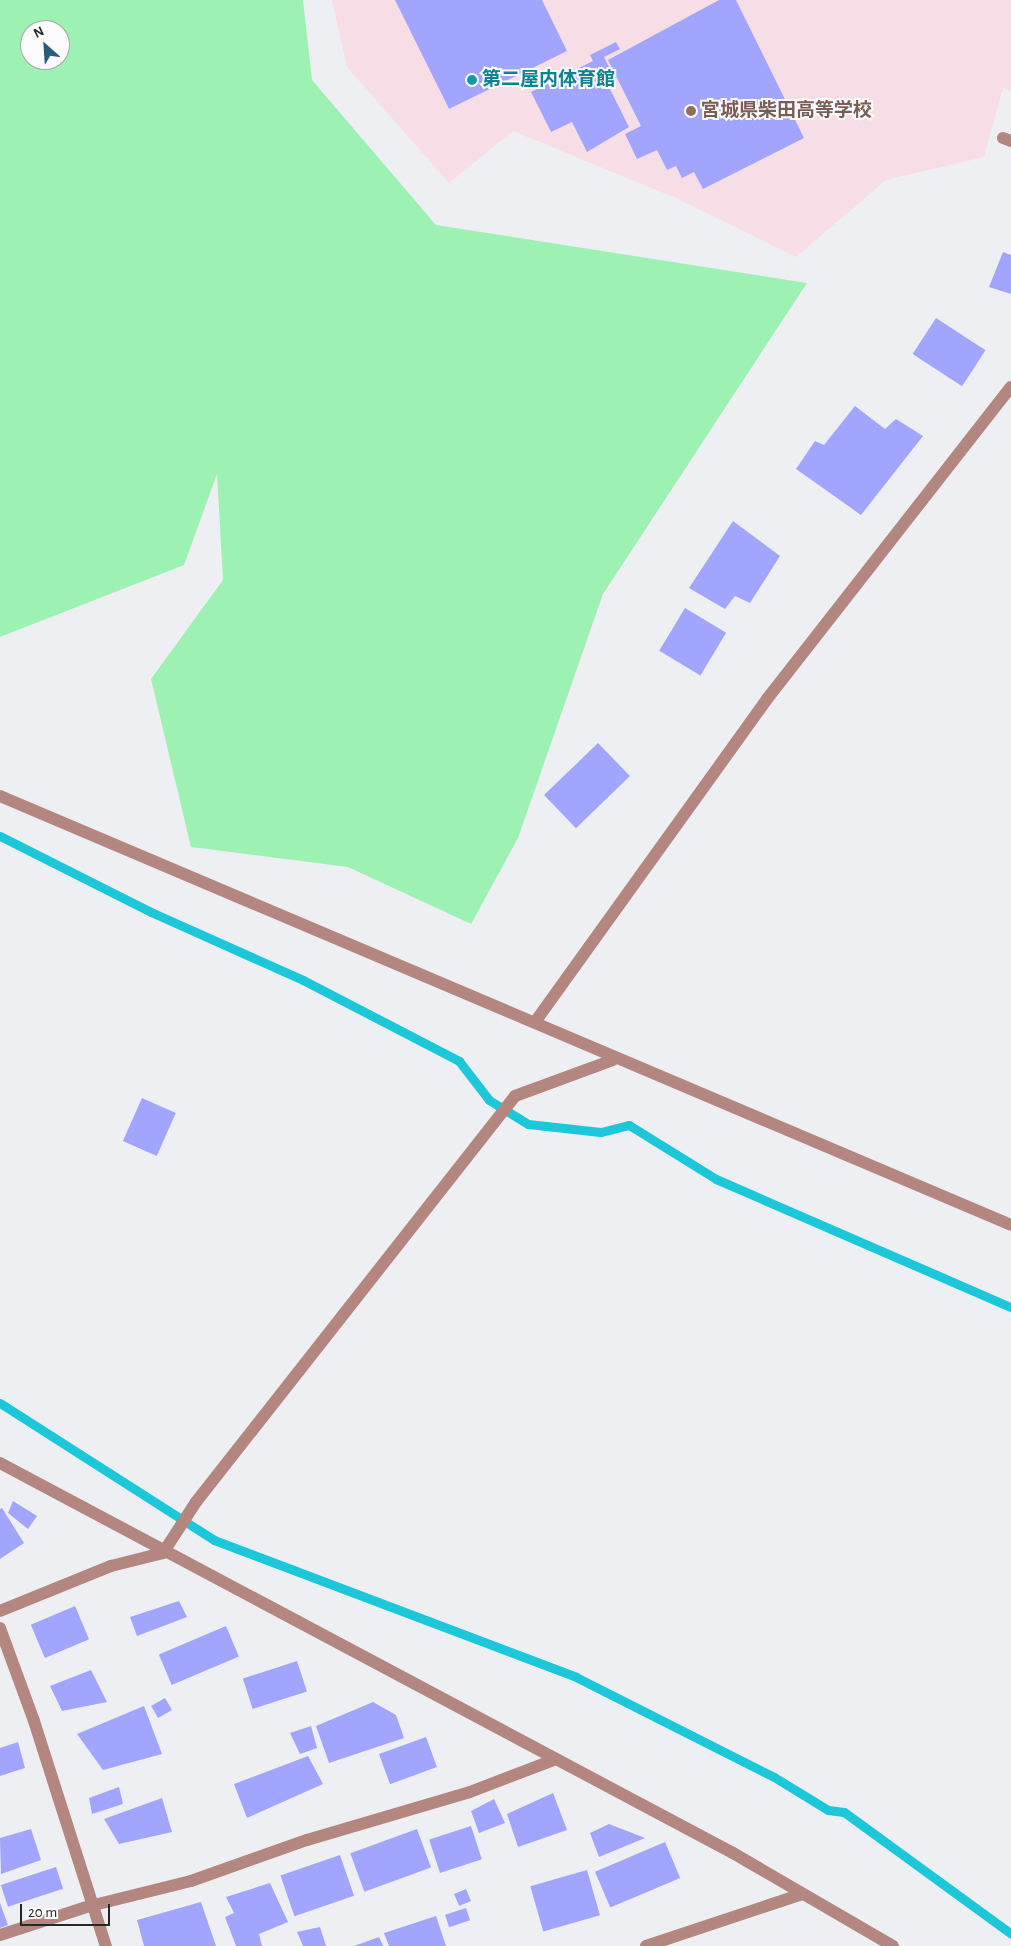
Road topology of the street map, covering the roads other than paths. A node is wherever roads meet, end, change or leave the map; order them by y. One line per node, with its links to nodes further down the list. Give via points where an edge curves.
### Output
1 (1011, 387): 3 (street, via 767,699)
2 (0, 796): 3 (street, via 316,927 418,977)
3 (535, 1022): 4 (street)
4 (614, 1060): 5 (street); 7 (street, via 515,1096 196,1502)
5 (1011, 1225)
6 (0, 1463): 7 (street)
7 (163, 1553): 8 (street, via 111,1566); 10 (street)
8 (0, 1611)
9 (0, 1628): 12 (street, via 34,1720)
10 (556, 1759): 11 (street); 12 (street, via 470,1792 307,1840 191,1881)
11 (802, 1894): 15 (street); 16 (street)
12 (90, 1906): 13 (street); 14 (street)
13 (0, 1935)
14 (106, 1946)
15 (646, 1946)
16 (893, 1946)

